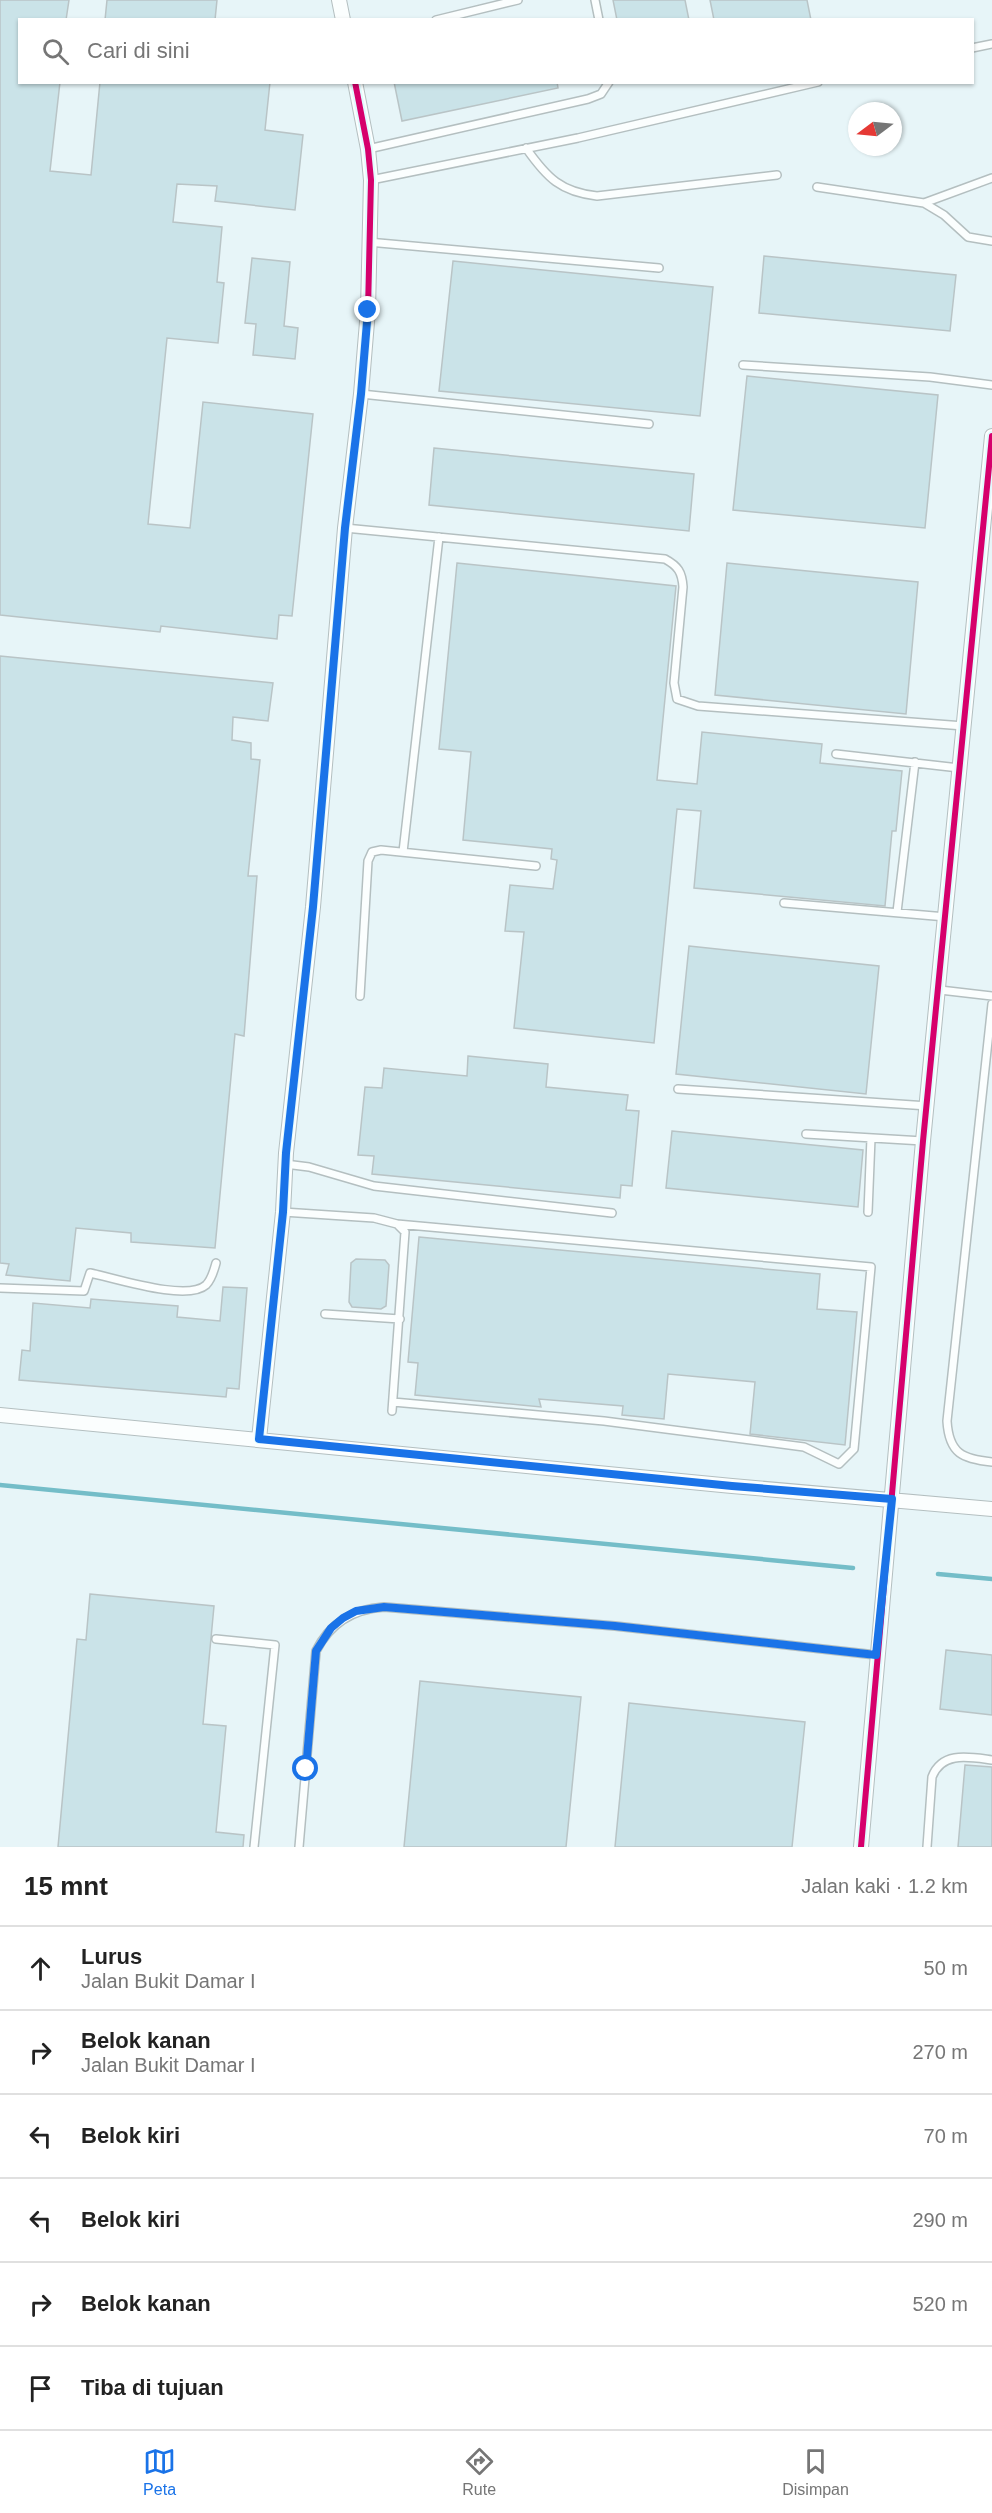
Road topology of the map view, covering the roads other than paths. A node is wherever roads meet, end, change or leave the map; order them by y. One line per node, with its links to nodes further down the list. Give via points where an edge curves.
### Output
1 (339, 0): 4 (street)
2 (518, 0): 5 (lane)
3 (595, 0): 6 (lane)
4 (343, 18)
5 (444, 18)
6 (598, 18)
7 (992, 44): 8 (lane)
8 (974, 48)
9 (355, 84): 13 (street)
10 (608, 84): 13 (lane, via 601,94 588,99)
11 (809, 84): 12 (lane)
12 (526, 148): 14 (lane, via 554,183 576,194 597,196); 16 (lane)
13 (368, 149): 16 (street)
14 (777, 175)
15 (992, 178): 18 (lane)
16 (371, 180): 20 (street)
17 (818, 188): 18 (lane)
18 (924, 203): 19 (lane, via 968,237)
19 (992, 241)
20 (368, 242): 21 (lane); 24 (street, via 368,310)
21 (659, 267)
22 (743, 365): 23 (lane, via 930,377)
23 (992, 385)
24 (361, 394): 25 (lane); 27 (street)
25 (649, 424)
26 (992, 436): 29 (street)
27 (345, 528): 28 (lane); 47 (street, via 313,907)
28 (438, 537): 29 (lane, via 665,559 676,565 683,587 674,683 677,699 685,704); 33 (lane)
29 (964, 726): 32 (street)
30 (836, 754): 31 (lane)
31 (915, 762): 32 (lane); 36 (lane)
32 (959, 768): 37 (street)
33 (403, 852): 34 (lane); 39 (lane, via 381,849 372,852 368,861)
34 (537, 866)
35 (784, 903): 36 (lane)
36 (897, 912): 37 (lane)
37 (946, 917): 38 (street)
38 (940, 990): 40 (lane); 43 (street)
39 (360, 996)
40 (992, 996)
41 (992, 1004): 60 (lane, via 947,1421 951,1444 957,1452 970,1460)
42 (678, 1089): 43 (lane)
43 (927, 1106): 46 (street)
44 (806, 1134): 45 (lane)
45 (871, 1138): 46 (lane); 49 (lane)
46 (923, 1141): 61 (street)
47 (285, 1164): 48 (street); 50 (lane, via 374,1186)
48 (283, 1212): 51 (lane, via 374,1218); 59 (street)
49 (868, 1212)
50 (612, 1213)
51 (397, 1224): 55 (lane, via 405,1232); 56 (lane, via 871,1267 854,1449 839,1464 804,1447 604,1421)
52 (216, 1263): 53 (lane, via 206,1285 181,1292 90,1273 84,1292)
53 (0, 1288)
54 (325, 1314): 55 (lane)
55 (400, 1319): 56 (lane)
56 (393, 1402): 57 (lane)
57 (392, 1411)
58 (0, 1414): 59 (street)
59 (259, 1439): 61 (street)
60 (992, 1462)
61 (892, 1499): 62 (street); 64 (street)
62 (992, 1509)
63 (216, 1639): 66 (lane, via 275,1646)
64 (876, 1655): 67 (lane, via 615,1626 395,1608 356,1611 331,1628 316,1651); 68 (street)
65 (992, 1760): 69 (lane, via 960,1757 935,1768)
66 (255, 1847)
67 (299, 1847)
68 (861, 1847)
69 (927, 1847)

